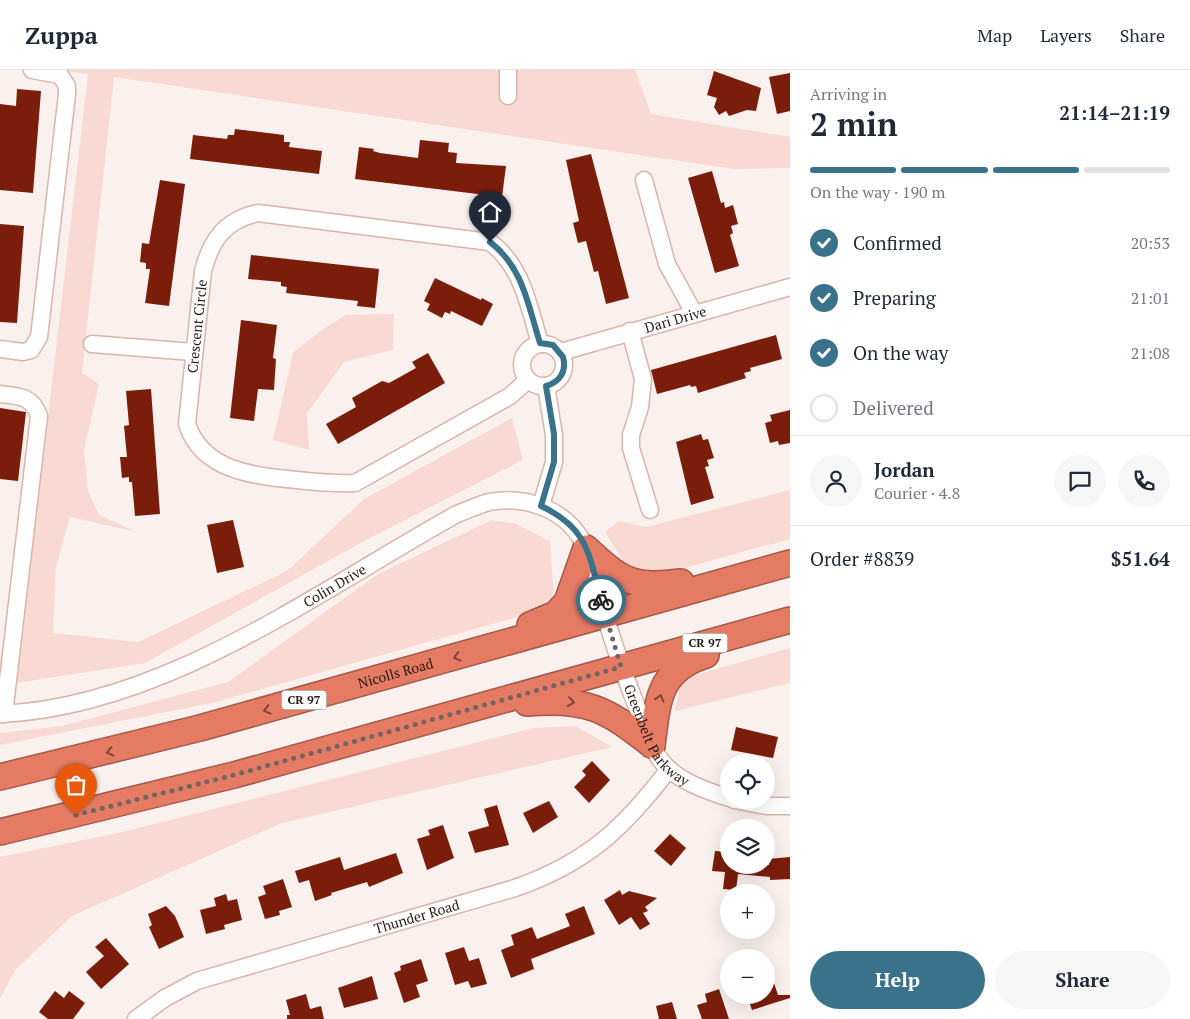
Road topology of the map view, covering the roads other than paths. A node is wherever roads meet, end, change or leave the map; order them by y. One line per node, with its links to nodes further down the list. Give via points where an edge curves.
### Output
1 (32, 70): 10 (street, via 60,75 67,86 67,94 39,337 32,350)
2 (508, 70): 3 (street)
3 (508, 96)
4 (644, 180): 6 (street, via 667,264)
5 (790, 287): 6 (street, Dari Drive)
6 (694, 313): 7 (street, Dari Drive)
7 (630, 331): 12 (street, Dari Drive); 17 (street, via 643,379 631,448)
8 (540, 343): 11 (street, Crescent Circle, via 512,264 490,242 258,213 233,222 209,250 202,272); 12 (street, via 553,345); 13 (street, via 528,349 523,357 523,372)
9 (92, 344): 11 (street)
10 (0, 349)
11 (194, 352): 13 (street, Crescent Circle, via 187,424 191,436 206,454 226,467 246,473 342,484 368,477 510,396)
12 (560, 352): 14 (street, via 565,362 563,373 556,382)
13 (528, 380): 14 (street)
14 (546, 386): 16 (street, via 554,434 554,462)
15 (0, 394): 23 (street, via 25,397 36,406 39,416)
16 (541, 506): 18 (street, Colin Drive, via 573,527); 28 (street, Colin Drive, via 502,501 457,514 245,636 174,670 100,697)
17 (650, 510)
18 (586, 548): 20 (highway, via 618,576 643,585); 21 (street, Colin Drive); 24 (highway, via 570,596 556,614)
19 (790, 563): 20 (highway, Nicolls Road / CR 97)
20 (750, 574): 21 (highway, Nicolls Road / CR 97)
21 (606, 616): 24 (highway, Nicolls Road / CR 97); 25 (street, Greenbelt Parkway)
22 (785, 621): 25 (highway, CR 97); 29 (highway, one-way to 22, via 660,697 675,670 682,664)
23 (7, 631): 26 (street)
24 (483, 650): 31 (highway, Nicolls Road / CR 97, one-way to 31, via 200,728)
25 (621, 667): 27 (highway, CR 97); 29 (street, Greenbelt Parkway)
26 (4, 673): 28 (street)
27 (470, 709): 29 (highway, one-way to 29, via 574,702 613,716); 35 (highway, CR 97, via 234,775)
28 (2, 714)
29 (652, 746): 30 (street, Greenbelt Parkway)
30 (669, 769): 32 (street, Greenbelt Parkway); 36 (street, Thunder Road, via 617,830 557,871 515,888 197,981)
31 (0, 777)
32 (720, 795)
33 (775, 806): 34 (street)
34 (790, 806)
35 (0, 832)
36 (136, 1019)

